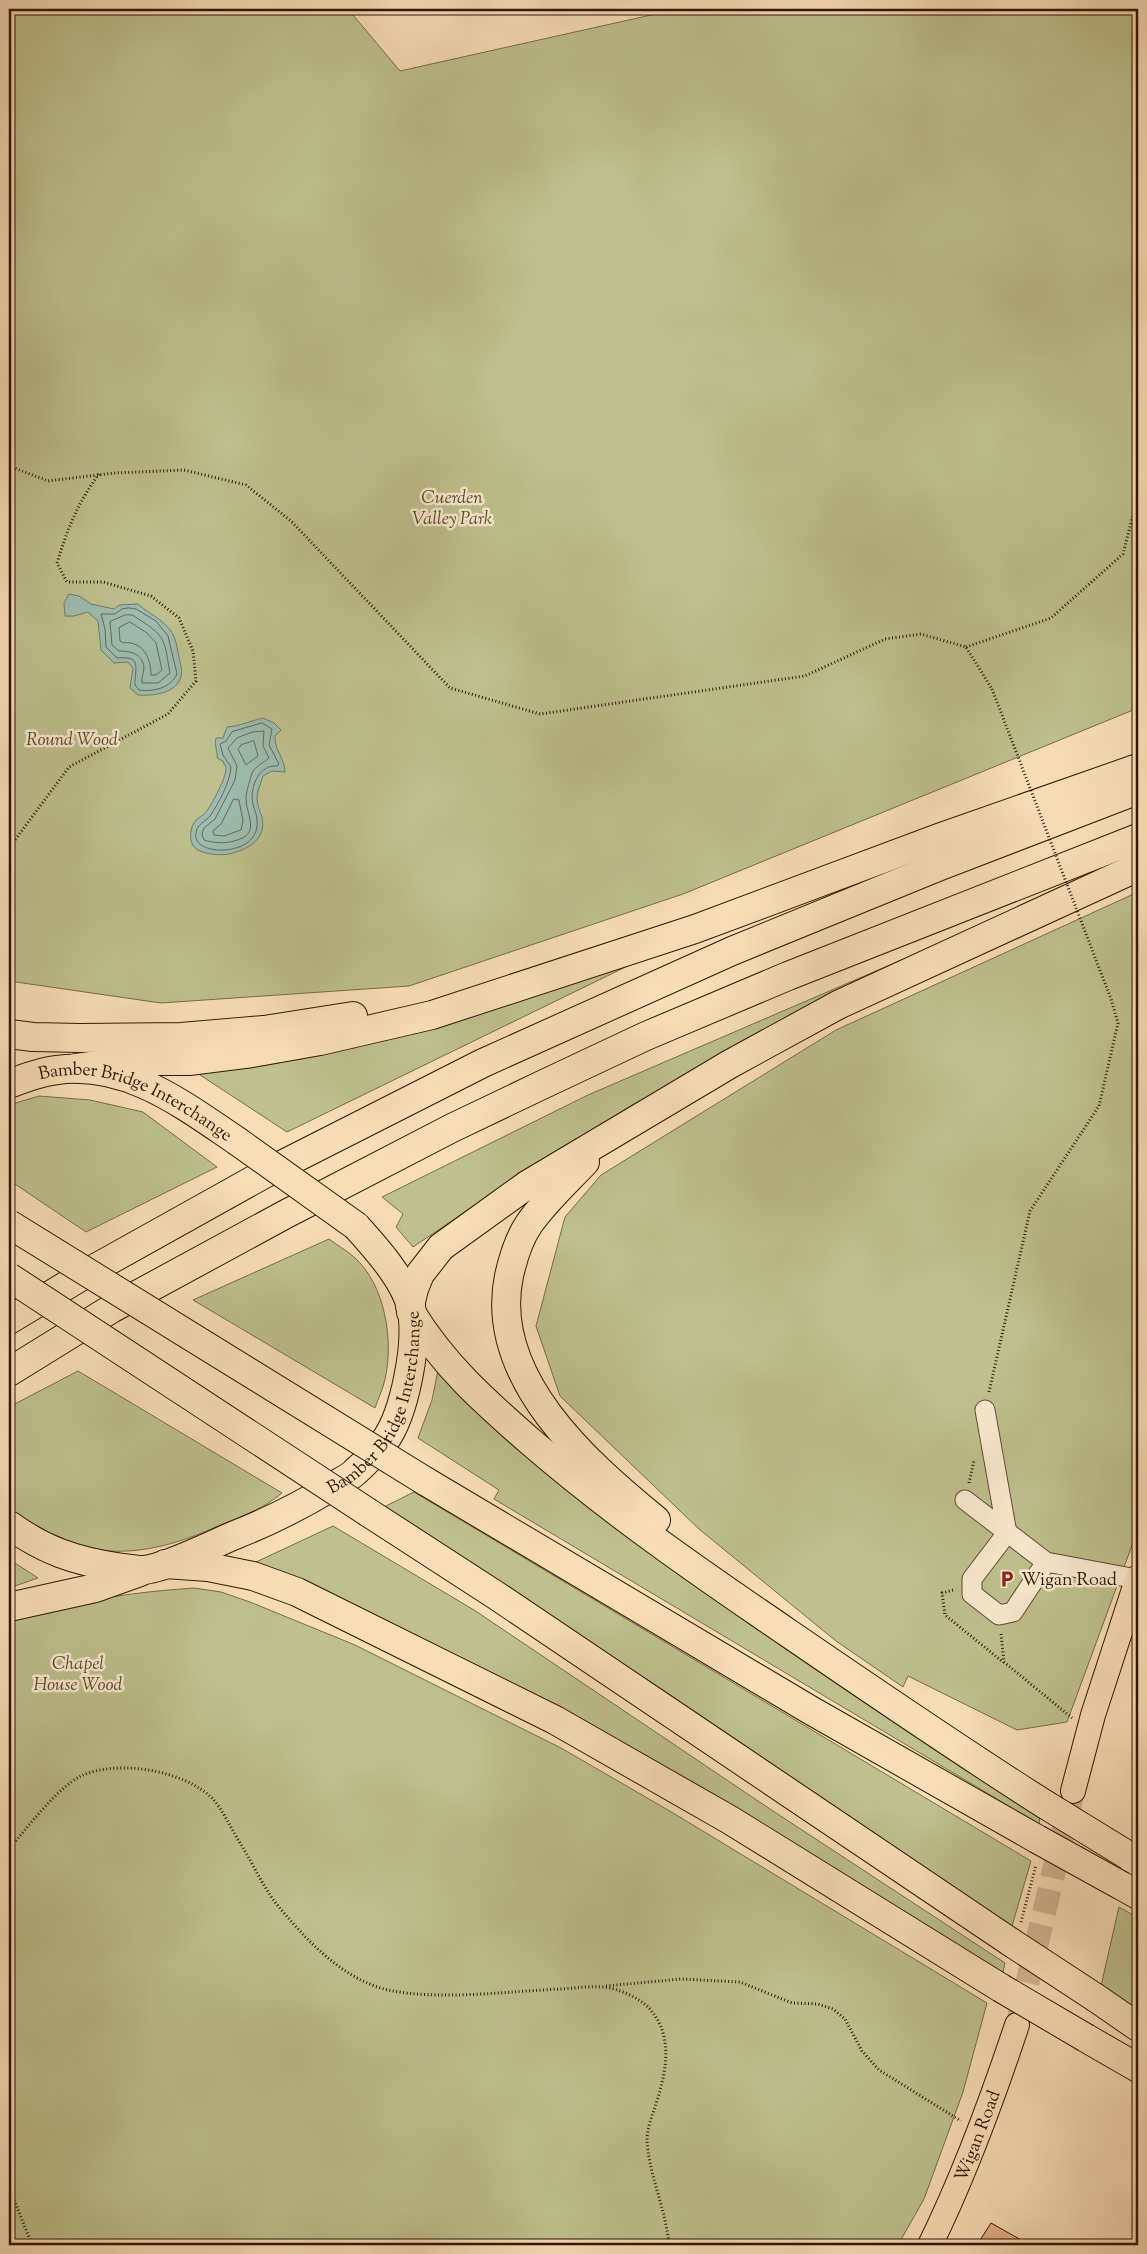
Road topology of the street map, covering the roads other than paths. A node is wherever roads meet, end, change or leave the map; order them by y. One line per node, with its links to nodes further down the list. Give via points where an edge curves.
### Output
1 (1138, 768): 5 (highway, via 941,836 695,929)
2 (1138, 790): 14 (highway, via 732,951 483,1063 266,1173)
3 (1138, 838): 15 (highway, via 788,976 646,1036 544,1084 286,1214 111,1309)
4 (1138, 867): 10 (highway, via 838,1005 730,1064)
5 (526, 986): 6 (highway, via 264,1030 181,1037 33,1037); 8 (highway, via 432,1015 320,1041 189,1061 129,1061)
6 (9, 1034)
7 (9, 1065): 8 (highway)
8 (66, 1069): 9 (highway, Bamber Bridge Interchange); 13 (highway, Bamber Bridge Interchange, bridge, via 116,1073 144,1083 237,1141 356,1226 391,1268)
9 (9, 1084)
10 (617, 1132): 13 (highway, via 527,1185 441,1247 420,1274); 24 (highway, via 555,1192 529,1224 514,1253 507,1286 509,1336 527,1383 544,1409 577,1447 631,1500 701,1557)
11 (9, 1224): 27 (highway, bridge, via 424,1481 1038,1848)
12 (9, 1277): 29 (highway, bridge, via 1016,1937)
13 (411, 1309): 21 (highway, Bamber Bridge Interchange, via 410,1366 398,1413 384,1441 354,1473 314,1498 246,1531); 24 (highway, via 428,1340 491,1408 648,1536)
14 (9, 1320)
15 (9, 1372)
16 (985, 1410): 19 (lane)
17 (966, 1500): 19 (lane)
18 (9, 1525): 21 (highway, Bamber Bridge Interchange, via 49,1550 86,1563)
19 (1007, 1532): 20 (lane); 20 (lane, via 972,1579 972,1594 999,1615 1013,1612)
20 (1046, 1562): 22 (lane)
21 (154, 1567): 23 (highway, via 95,1588); 30 (highway, bridge, via 208,1567 253,1576 297,1592 554,1720 730,1820 1001,1988)
22 (1138, 1578): 25 (main road, via 1092,1715)
23 (9, 1607)
24 (750, 1607): 26 (highway, bridge, via 942,1739)
25 (1073, 1791)
26 (1134, 1859)
27 (1130, 1891)
28 (1017, 2025): 31 (main road, Wigan Road, via 971,2152)
29 (1138, 2027)
30 (1138, 2068)
31 (930, 2245)

